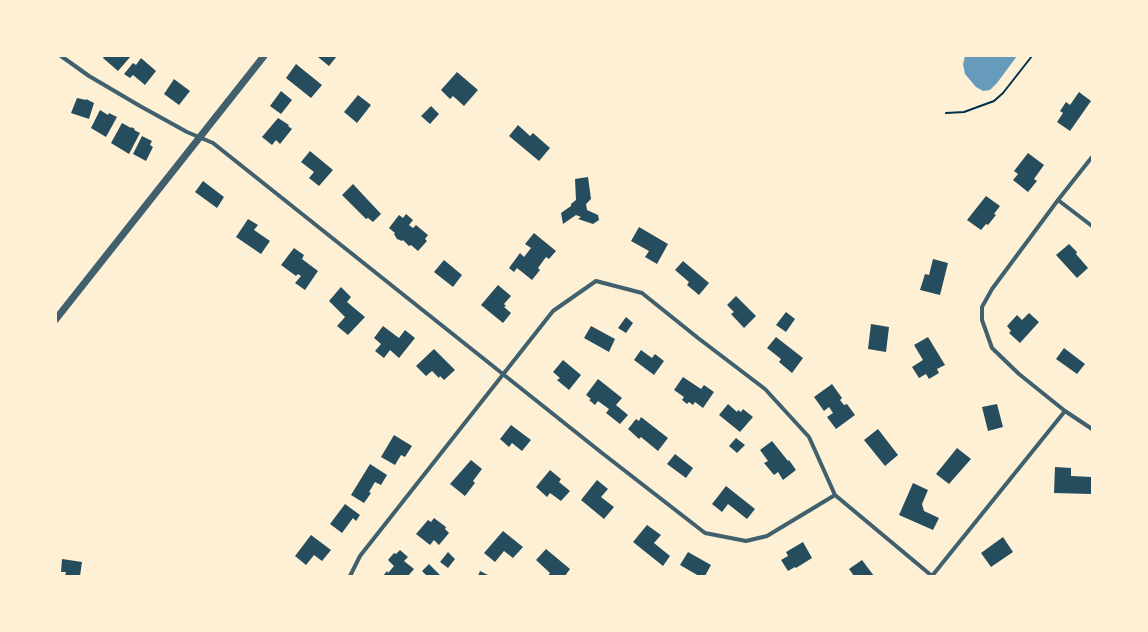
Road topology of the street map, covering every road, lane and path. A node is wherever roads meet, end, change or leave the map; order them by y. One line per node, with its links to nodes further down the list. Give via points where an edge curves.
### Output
1 (61, 56): 5 (street, via 89,76)
2 (264, 56): 5 (street)
3 (1032, 56): 4 (path, via 994,101 964,112)
4 (946, 113)
5 (200, 137): 9 (street); 10 (street, via 217,146)
6 (1092, 157): 7 (street)
7 (1058, 200): 8 (street); 11 (street, via 992,289 982,307 982,320 992,348 1019,374)
8 (1092, 226)
9 (56, 319)
10 (504, 374): 13 (street, via 705,533 746,541 767,536); 13 (street, via 553,311 596,281 642,293 765,389 810,437); 14 (street, via 360,556)
11 (1065, 411): 12 (street); 15 (street)
12 (1092, 429)
13 (835, 495): 15 (street)
14 (350, 576)
15 (932, 576)

